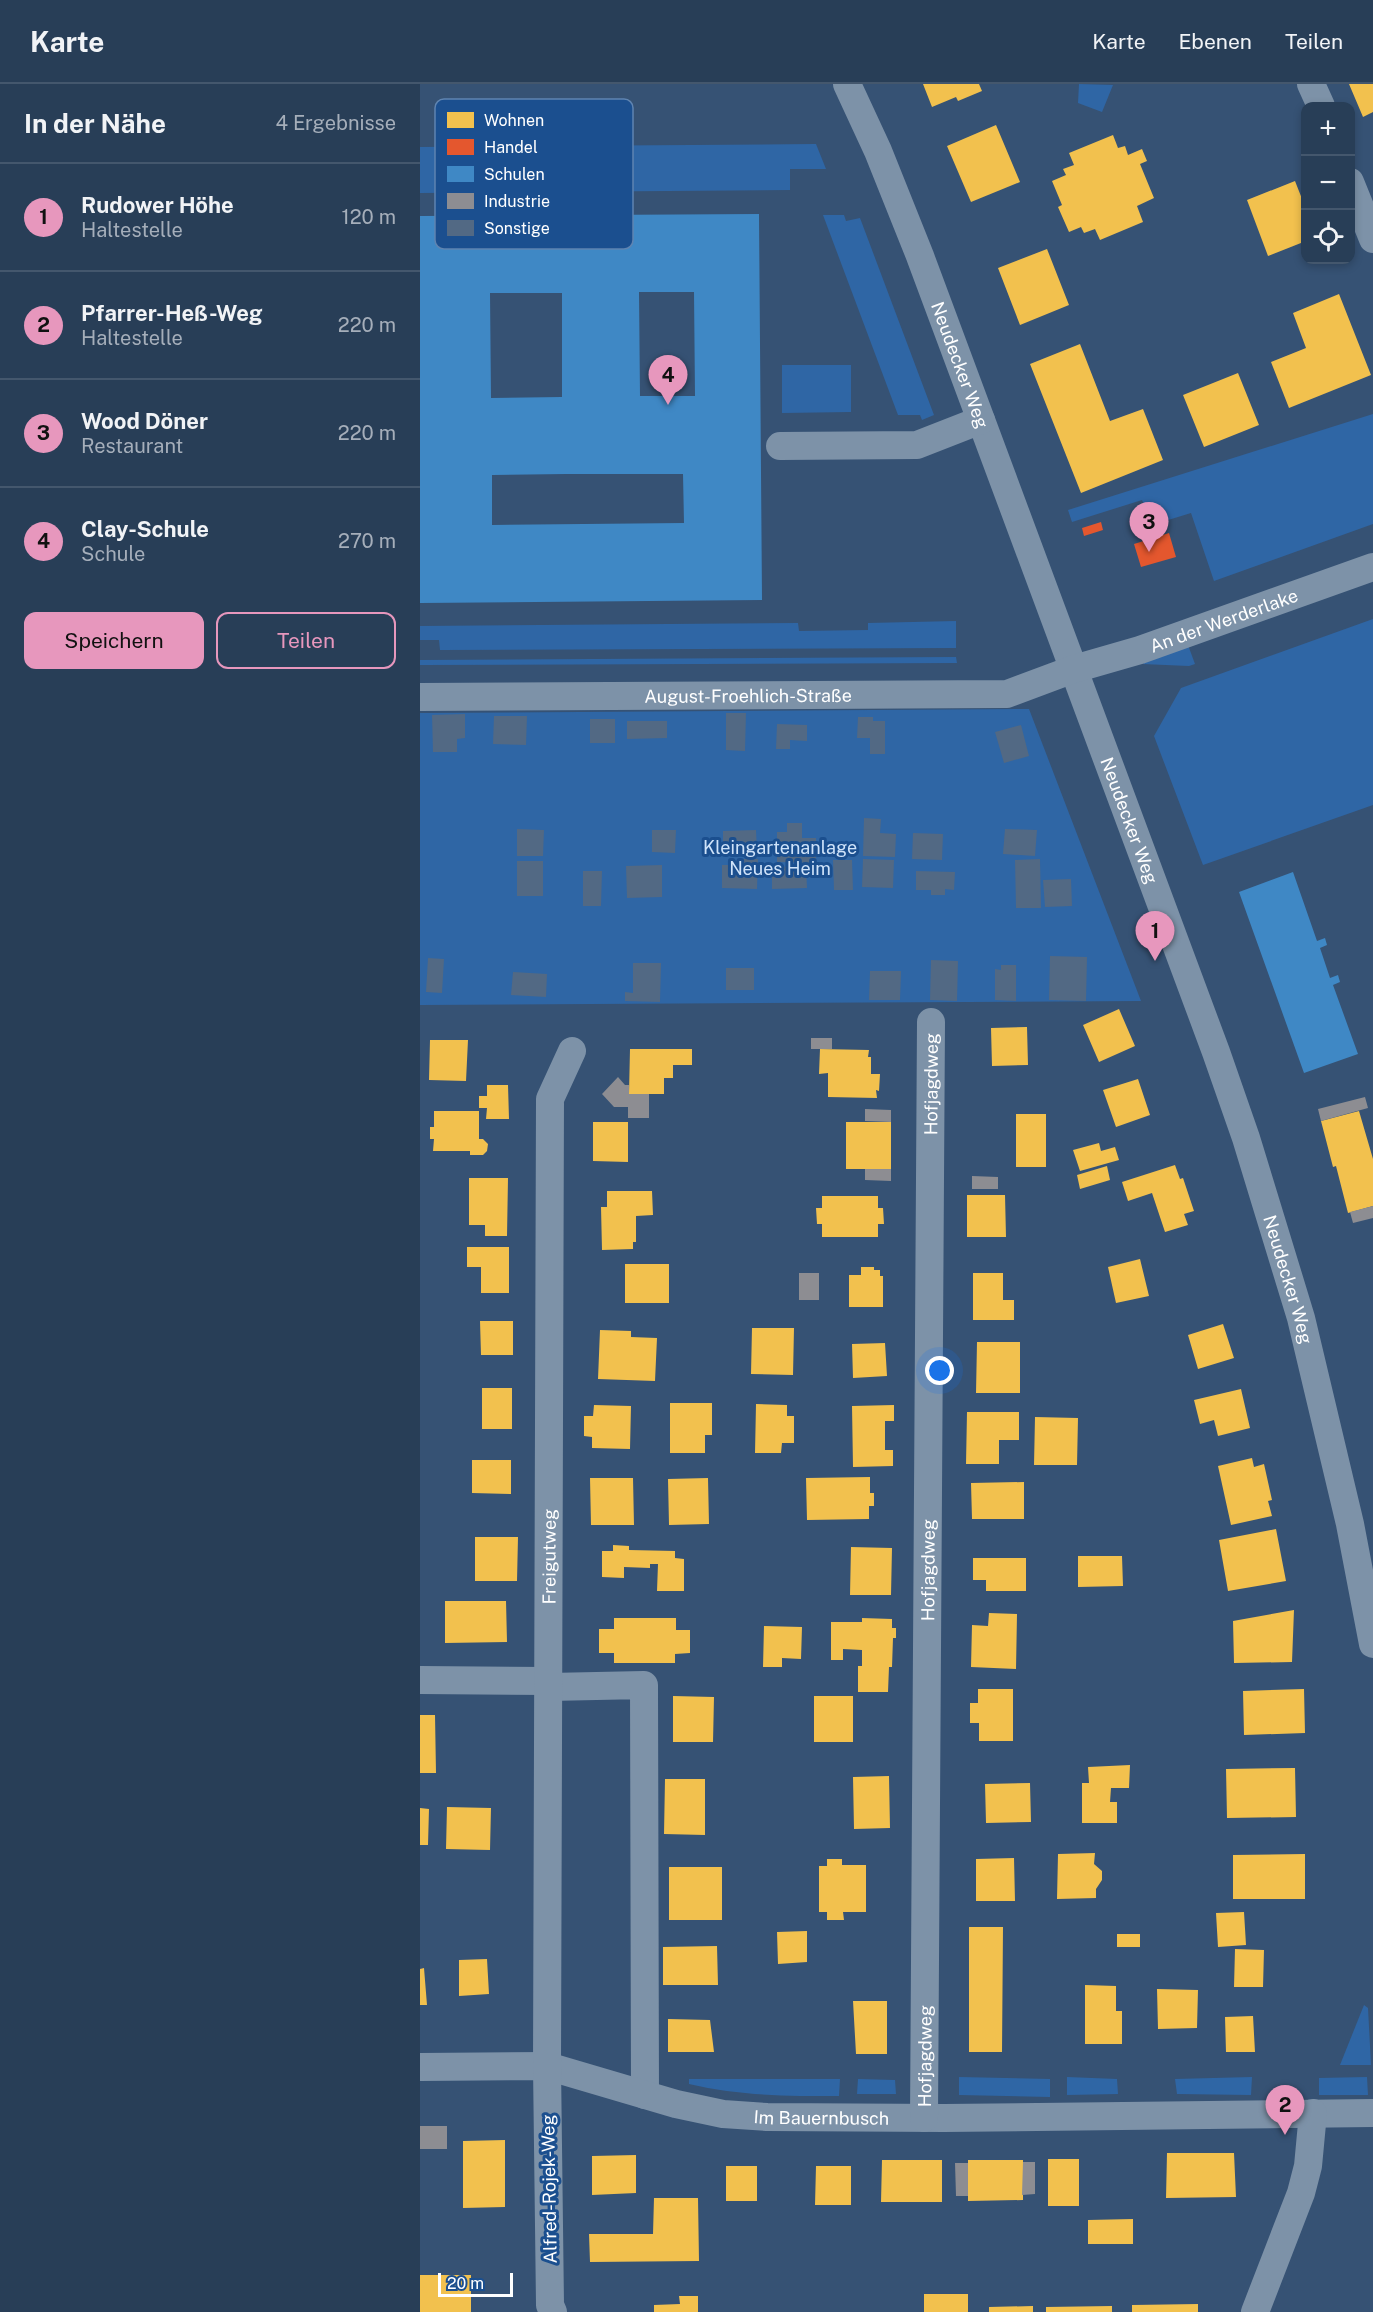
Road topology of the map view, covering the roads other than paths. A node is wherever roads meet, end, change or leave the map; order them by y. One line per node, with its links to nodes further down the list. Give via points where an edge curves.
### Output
1 (847, 84): 6 (street, Neudecker Weg, via 899,203)
2 (1311, 84): 3 (street)
3 (1318, 102)
4 (1355, 194): 5 (street)
5 (1373, 239)
6 (981, 420): 7 (street, via 917,445); 9 (street, Neudecker Weg)
7 (780, 446)
8 (1373, 567): 9 (street, An der Werderlake, via 1140,650)
9 (1074, 669): 10 (street, August-Froehlich-Straße, via 1007,694); 13 (street, Neudecker Weg, via 1246,1138 1301,1318 1350,1524)
10 (420, 697)
11 (931, 1022): 21 (street, Hofjagdweg)
12 (572, 1051): 15 (street, Freigutweg, via 550,1099)
13 (1373, 1644)
14 (420, 1680): 15 (street)
15 (549, 1684): 16 (street, Freigutweg); 18 (street, via 644,1685)
16 (547, 2066): 17 (street, Im Bauernbusch); 18 (street, Im Bauernbusch); 22 (street, Alfred-Rojek-Weg)
17 (420, 2067)
18 (645, 2095): 21 (street, Im Bauernbusch, via 723,2114)
19 (1313, 2113): 20 (street, Im Bauernbusch); 21 (street, Im Bauernbusch); 23 (street, via 1301,2193)
20 (1373, 2113)
21 (924, 2118)
22 (553, 2312)
23 (1255, 2312)

